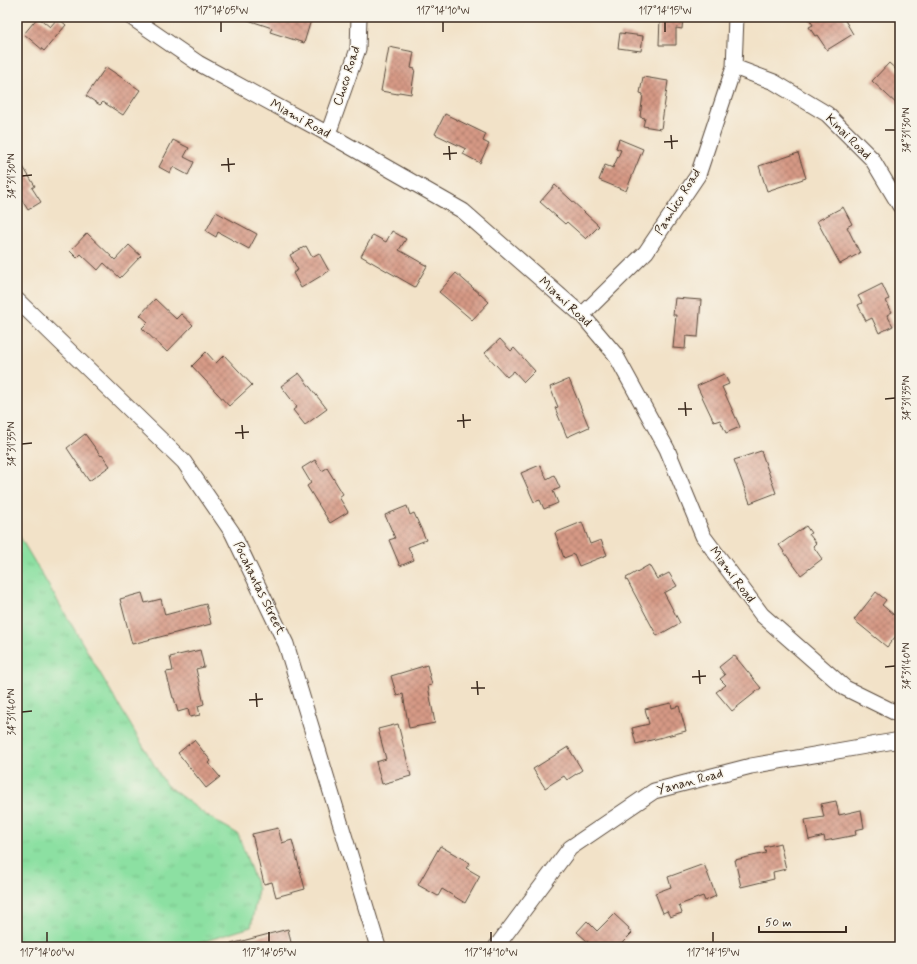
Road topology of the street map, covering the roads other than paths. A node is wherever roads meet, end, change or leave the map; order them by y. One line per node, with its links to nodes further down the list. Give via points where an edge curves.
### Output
1 (131, 17): 5 (street, Miami Road, via 198,63)
2 (359, 17): 5 (street, Choco Road, via 358,49)
3 (736, 17): 4 (street, Pamlico Road)
4 (734, 67): 6 (street, Kinai Road, via 774,82 827,114 872,159); 8 (street, Pamlico Road, via 698,175 646,252)
5 (328, 134): 8 (street, Miami Road, via 463,211)
6 (900, 206)
7 (17, 300): 11 (street, Pocahantas Street, via 184,462 232,532 286,644)
8 (582, 315): 9 (street, Miami Road, via 615,354 667,449 703,536 762,615 845,688)
9 (900, 715)
10 (900, 740): 12 (street, Yanan Road, via 751,766 654,790 570,848)
11 (378, 947)
12 (496, 947)

